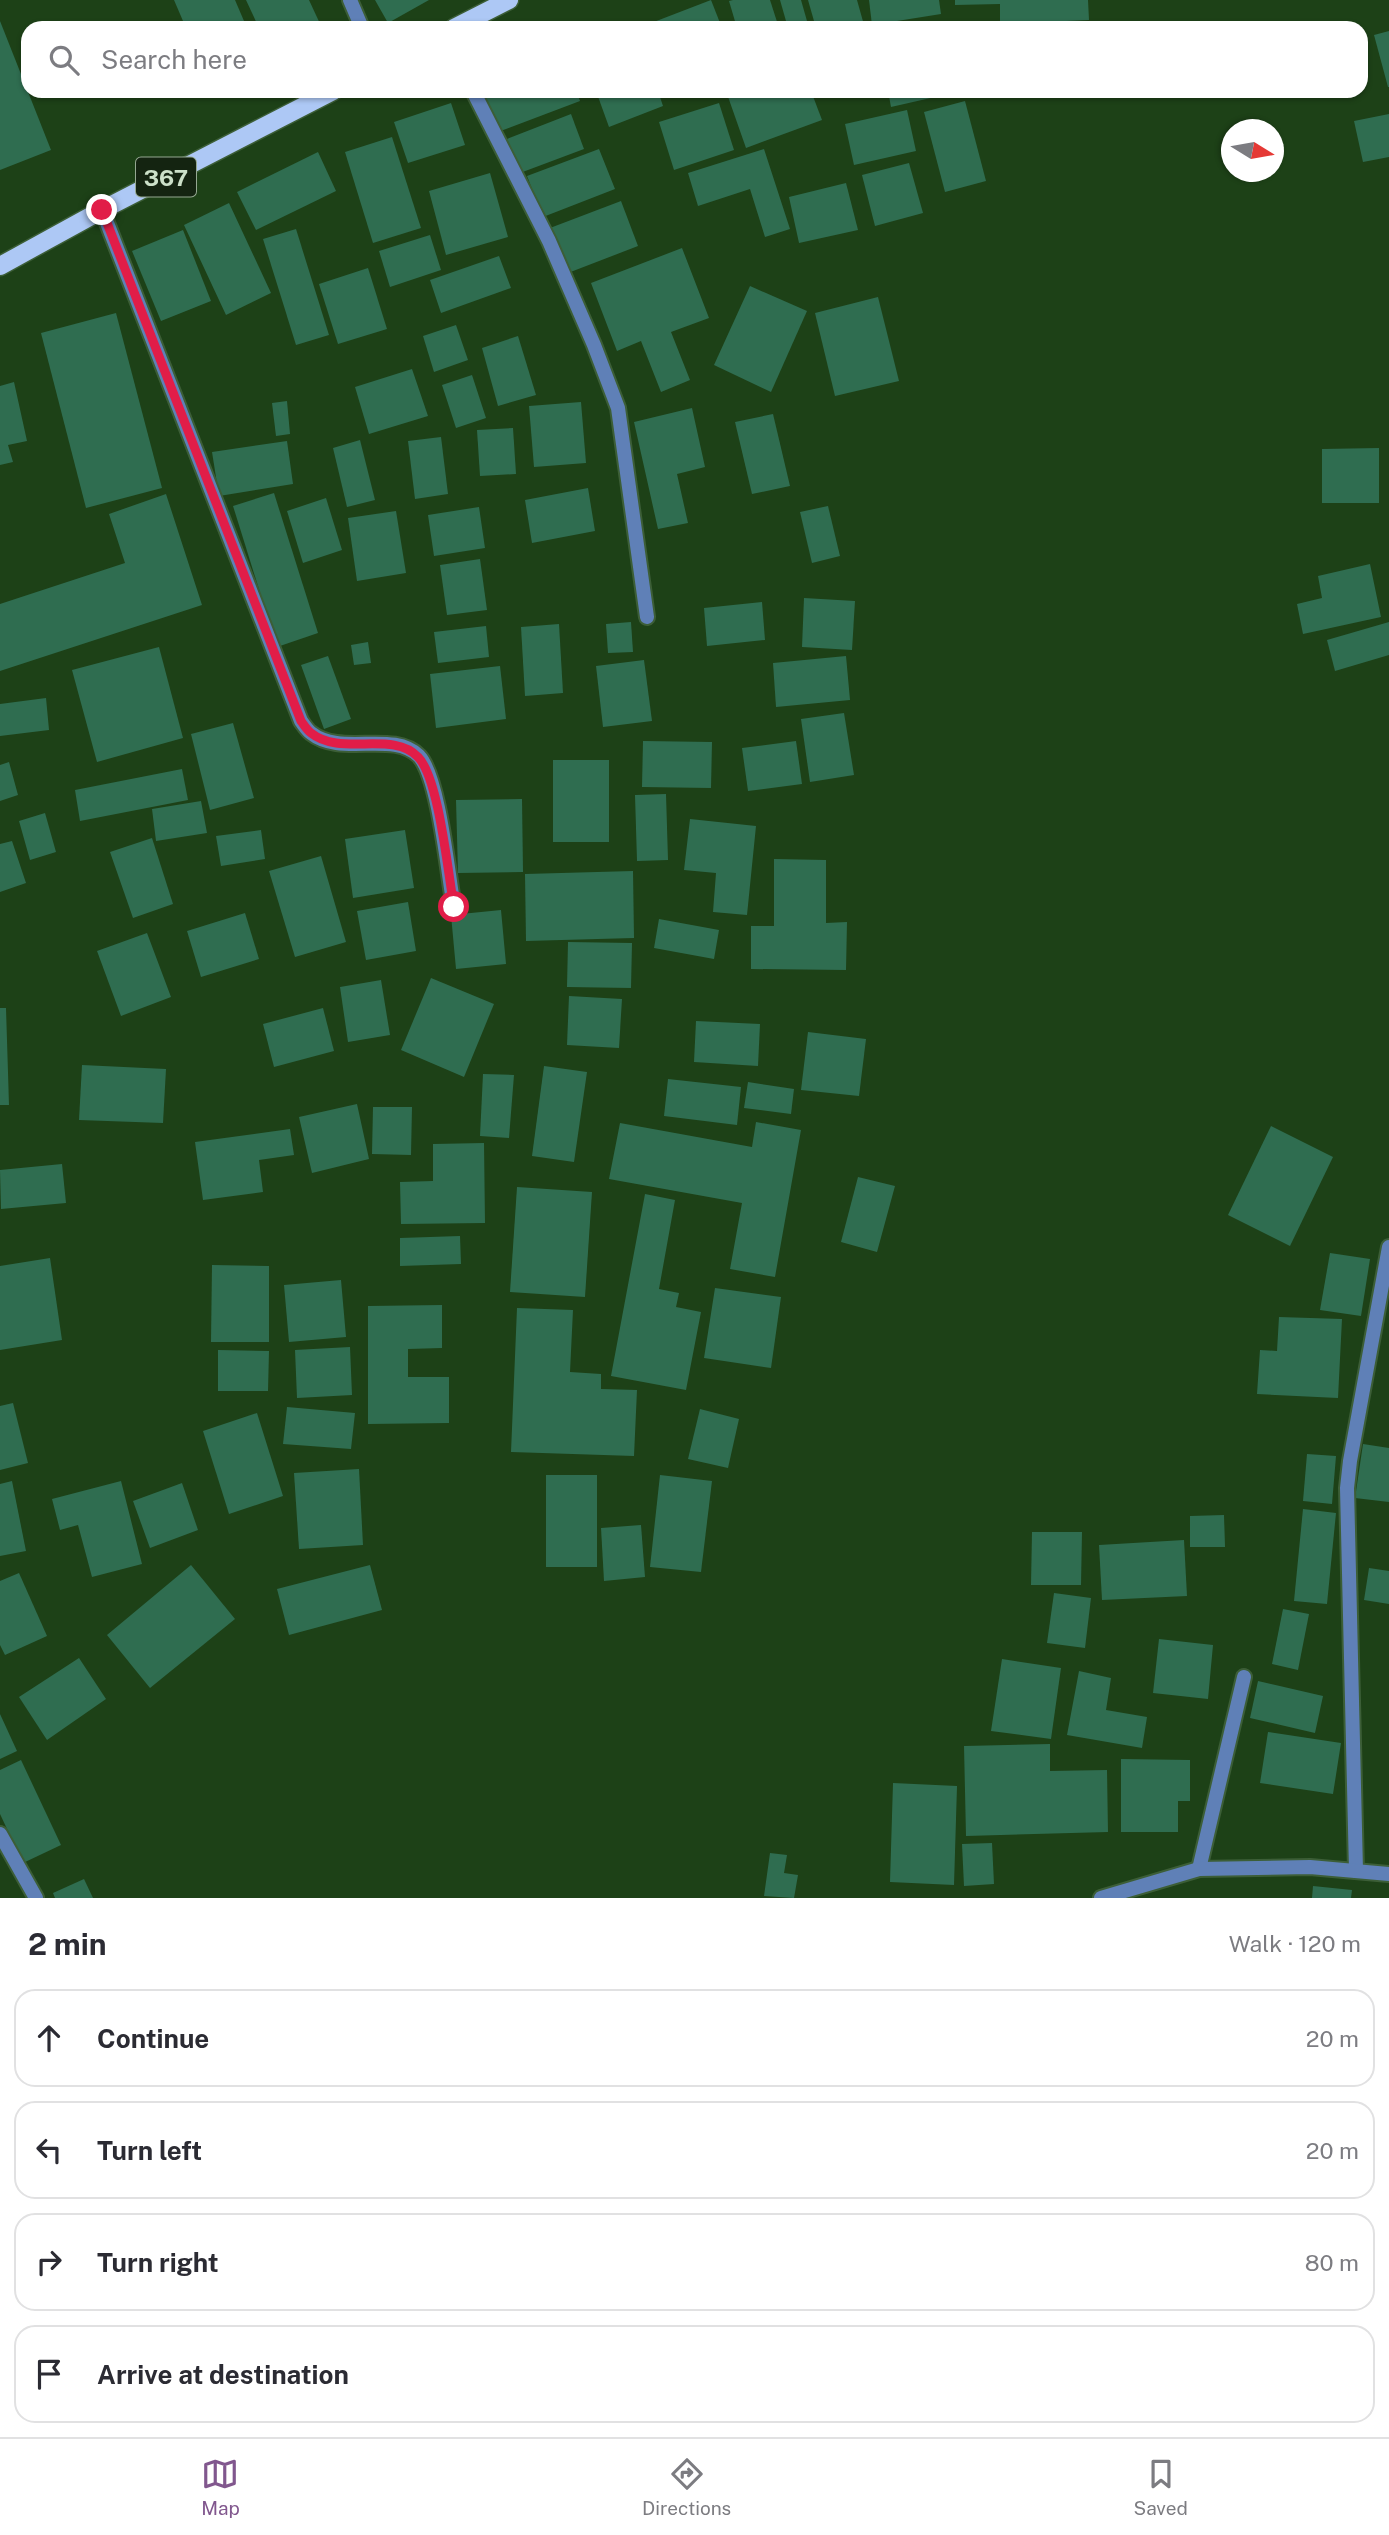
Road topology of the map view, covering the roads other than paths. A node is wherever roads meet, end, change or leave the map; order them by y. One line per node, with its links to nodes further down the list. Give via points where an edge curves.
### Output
1 (349, 0): 3 (street)
2 (509, 0): 4 (main road)
3 (359, 21)
4 (468, 21)
5 (319, 98): 7 (main road, 367)
6 (477, 98): 9 (street, via 549,241 618,408)
7 (102, 210): 8 (main road, 367); 10 (street, via 301,721 324,739 341,744 400,745 418,756 433,789)
8 (0, 266)
9 (647, 617)
10 (454, 907)
11 (1389, 1247): 15 (street, via 1347,1488)
12 (1244, 1677): 14 (street)
13 (0, 1834): 17 (street)
14 (1199, 1869): 15 (street); 18 (street)
15 (1356, 1871): 16 (street)
16 (1389, 1874)
17 (36, 1898)
18 (1101, 1898)

